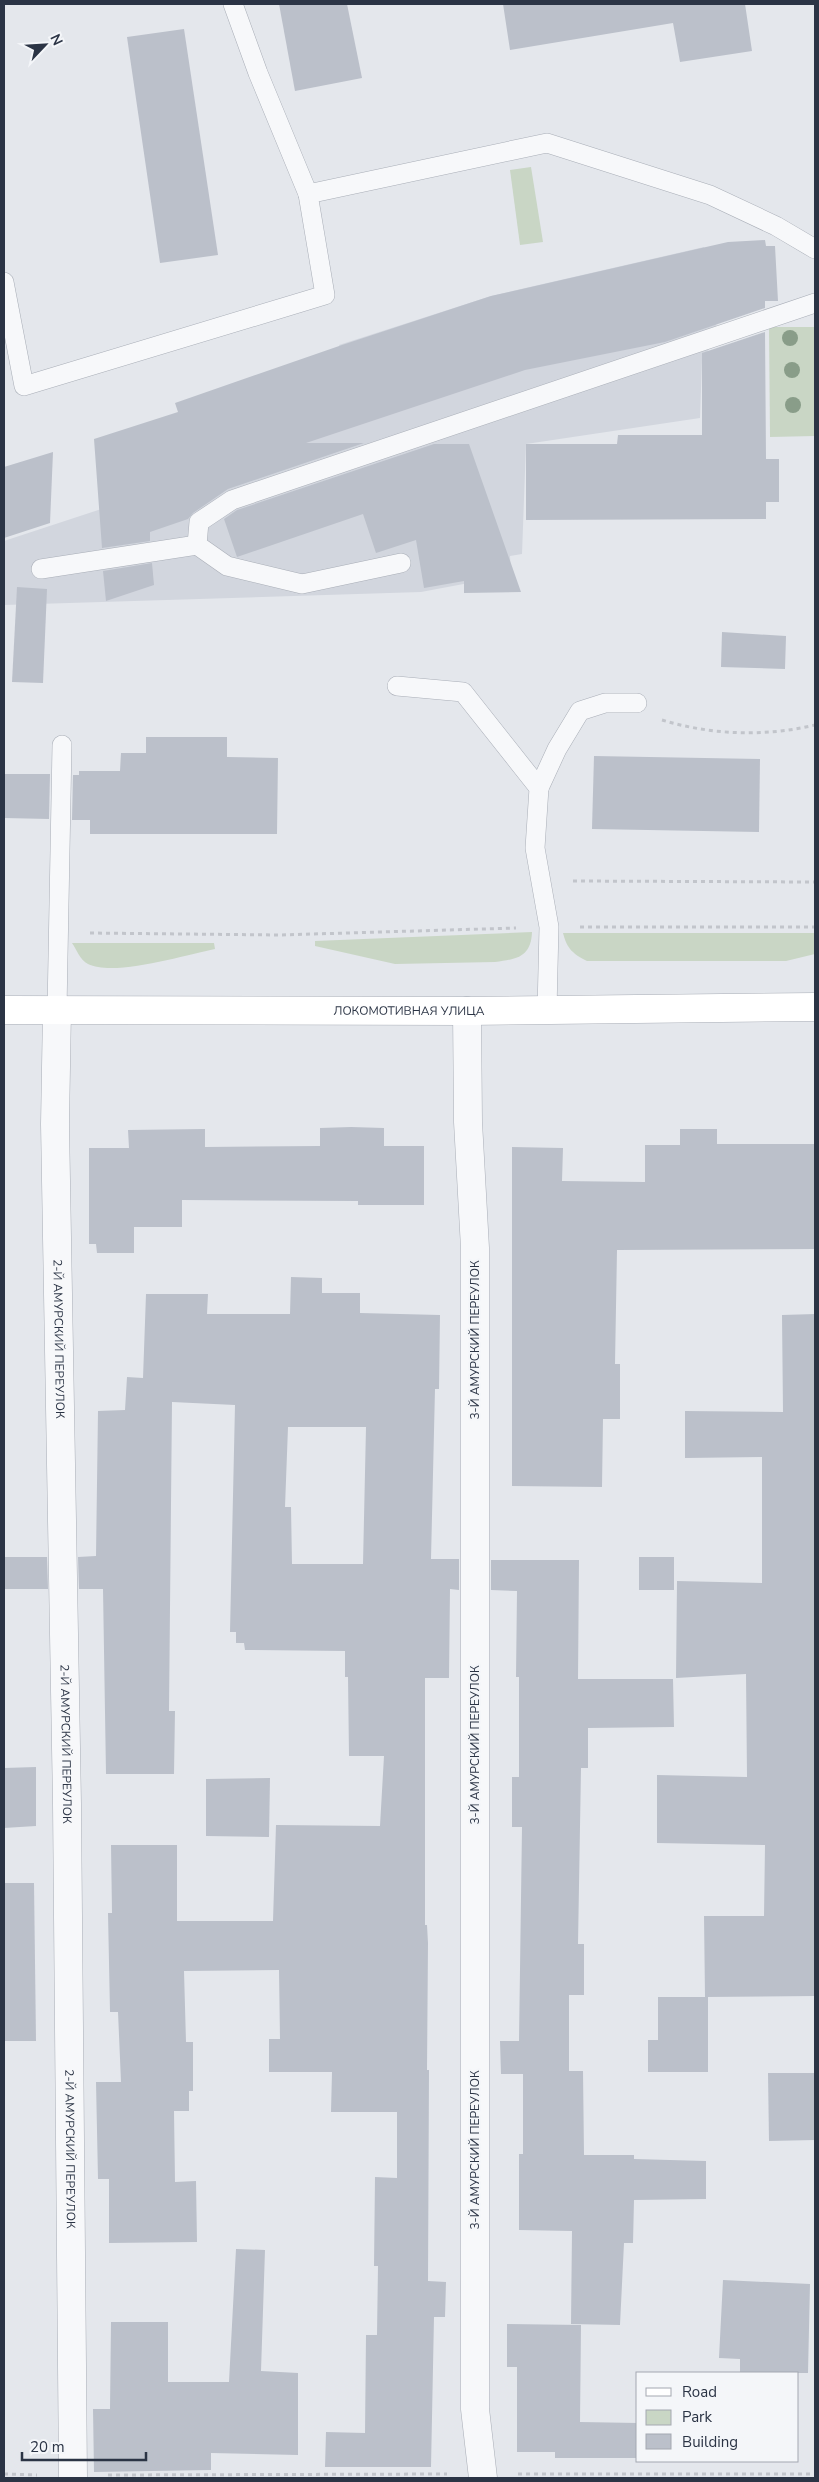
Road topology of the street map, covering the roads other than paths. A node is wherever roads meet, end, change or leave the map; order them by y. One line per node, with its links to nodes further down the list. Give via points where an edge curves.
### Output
1 (233, 4): 2 (lane)
2 (308, 194): 3 (lane, via 548,143 710,195 776,226); 4 (lane, via 325,295 24,386)
3 (815, 249)
4 (4, 282)
5 (815, 302): 6 (lane, via 232,500 199,522)
6 (196, 545): 7 (lane, via 227,566 302,584); 8 (lane)
7 (401, 563)
8 (41, 569)
9 (397, 686): 12 (lane, via 463,692)
10 (637, 703): 12 (lane, via 604,703 580,711)
11 (62, 745): 15 (lane)
12 (539, 788): 16 (lane, via 535,848 549,927)
13 (815, 1007): 16 (main road, ЛОКОМОТИВНАЯ УЛИЦА)
14 (4, 1010): 15 (main road, ЛОКОМОТИВНАЯ УЛИЦА)
15 (56, 1010): 17 (main road, ЛОКОМОТИВНАЯ УЛИЦА); 19 (street, 2-Й АМУРСКИЙ ПЕРЕУЛОК)
16 (547, 1010): 17 (main road, ЛОКОМОТИВНАЯ УЛИЦА)
17 (467, 1011): 18 (street, 3-Й АМУРСКИЙ ПЕРЕУЛОК, via 468,1122 475,1248 475,2409)
18 (483, 2476)
19 (73, 2477)

